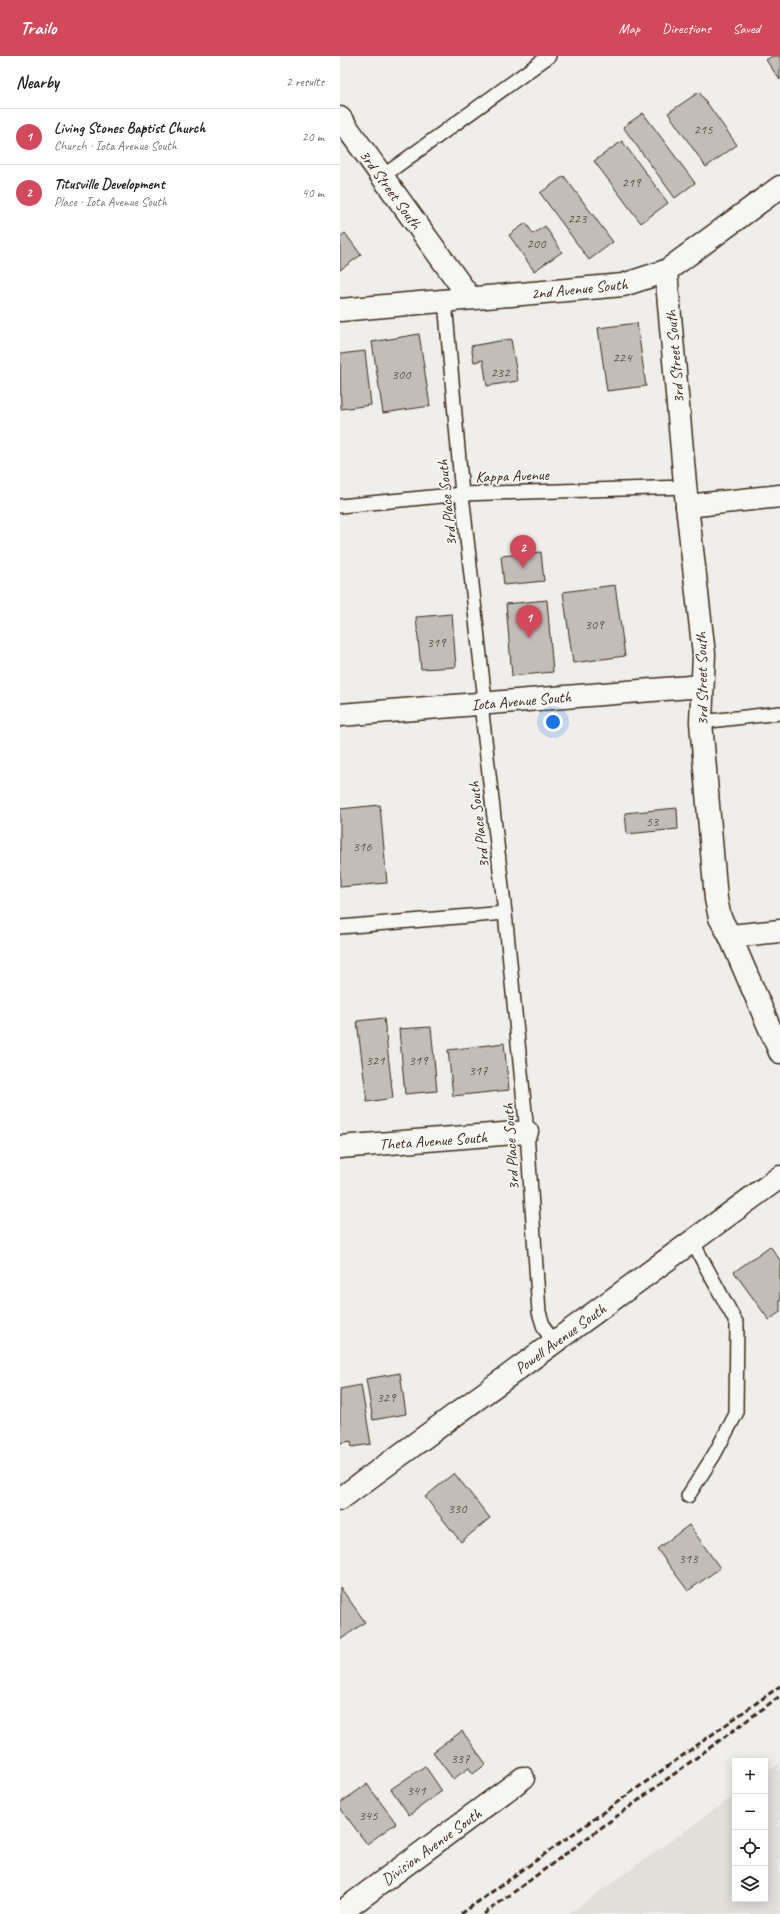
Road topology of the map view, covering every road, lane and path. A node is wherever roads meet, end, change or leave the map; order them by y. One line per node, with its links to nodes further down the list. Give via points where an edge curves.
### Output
1 (549, 56): 3 (lane)
2 (340, 118): 3 (street, 3rd Street South)
3 (383, 176): 6 (street, 3rd Street South)
4 (780, 187): 5 (street, 2nd Avenue South)
5 (666, 271): 6 (street, 2nd Avenue South, via 623,285); 11 (street, 3rd Street South)
6 (470, 298): 7 (street, 2nd Avenue South)
7 (445, 301): 8 (street, 2nd Avenue South); 9 (lane, 3rd Place South)
8 (340, 310)
9 (462, 494): 11 (lane, Kappa Avenue); 12 (lane, Kappa Avenue); 14 (lane, 3rd Place South)
10 (780, 496): 11 (street)
11 (686, 497): 13 (street, 3rd Street South, via 704,654)
12 (340, 506)
13 (702, 686): 14 (street, Iota Avenue South); 17 (street, 3rd Street South)
14 (484, 703): 16 (street, Iota Avenue South); 18 (lane, 3rd Place South, via 482,713)
15 (780, 714): 17 (lane)
16 (340, 716)
17 (701, 722): 21 (street, 3rd Street South, via 716,899 720,918)
18 (505, 913): 19 (lane); 23 (lane, 3rd Place South)
19 (340, 927)
20 (780, 931): 21 (street)
21 (730, 936): 22 (street, 3rd Street South)
22 (780, 1052)
23 (527, 1132): 24 (street, Theta Avenue South); 27 (lane, 3rd Place South, via 539,1312 544,1328)
24 (340, 1147)
25 (780, 1177): 26 (street, Powell Avenue South)
26 (692, 1241): 27 (street, Powell Avenue South); 28 (lane, via 737,1324 736,1414)
27 (554, 1343): 29 (street, Powell Avenue South)
28 (688, 1496)
29 (340, 1499)
30 (523, 1778): 31 (street, Division Avenue South)
31 (340, 1913)

